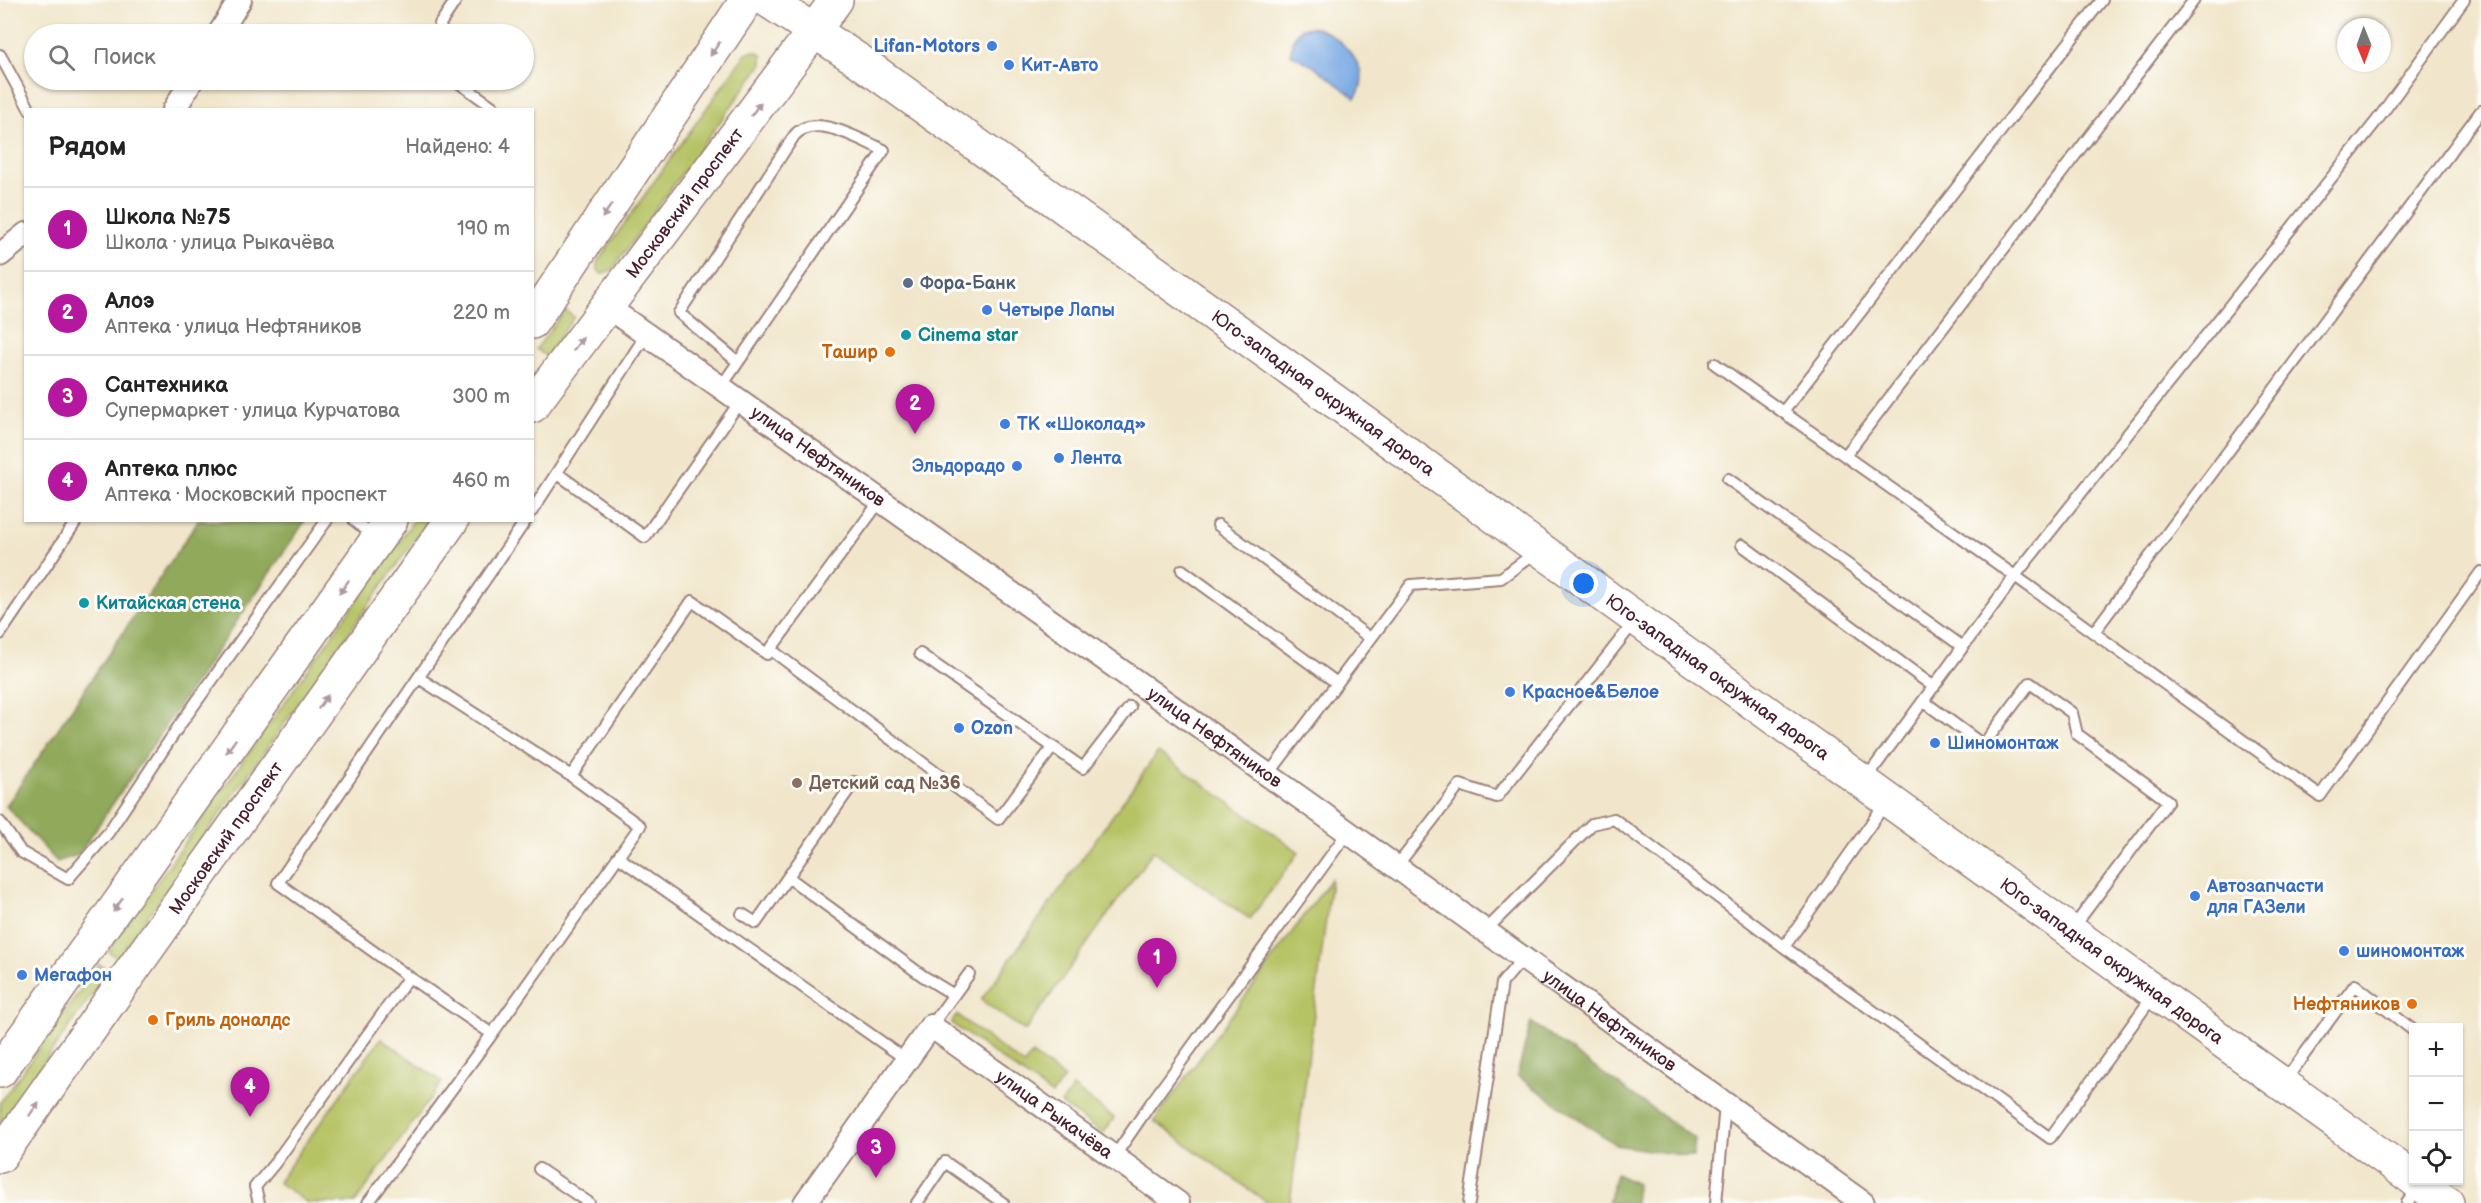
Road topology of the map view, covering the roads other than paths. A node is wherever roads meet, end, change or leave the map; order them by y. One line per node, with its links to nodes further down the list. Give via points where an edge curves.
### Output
1 (240, 0): 9 (street)
2 (456, 0): 10 (lane)
3 (747, 0): 21 (main road, one-way to 21)
4 (767, 0): 11 (main road, Юго-западная окружная дорога)
5 (836, 0): 11 (main road, Московский проспект)
6 (2102, 0): 30 (lane)
7 (2194, 0): 31 (lane)
8 (2464, 0): 46 (lane, via 2378,119)
9 (225, 24)
10 (440, 24)
11 (814, 31): 22 (main road, Московский проспект, one-way to 11); 43 (main road, Юго-западная окружная дорога)
12 (0, 55): 16 (lane)
13 (186, 90): 17 (street)
14 (469, 90): 15 (lane)
15 (493, 107)
16 (29, 108)
17 (175, 108)
18 (2481, 111): 48 (lane)
19 (24, 236): 20 (street)
20 (0, 255)
21 (564, 275): 22 (main road, улица Нефтяников); 23 (main road)
22 (606, 306): 24 (street, улица Нефтяников); 27 (main road, Московский проспект, one-way to 22)
23 (534, 319)
24 (646, 335): 28 (street, улица Нефтяников); 32 (lane)
25 (738, 362): 25 (lane, via 679,313 794,136 806,126 822,125 884,150); 28 (lane)
26 (1715, 364): 30 (lane)
27 (538, 386)
28 (722, 387): 29 (street, улица Нефтяников)
29 (741, 400): 32 (lane, via 645,537); 34 (street, улица Нефтяников)
30 (1783, 412): 31 (lane)
31 (1845, 456): 46 (lane)
32 (558, 474): 35 (lane)
33 (1728, 478): 51 (lane)
34 (880, 501): 52 (lane); 60 (street, улица Нефтяников)
35 (534, 509)
36 (76, 522): 49 (lane)
37 (326, 522): 64 (lane, via 108,832 68,879 21,852)
38 (451, 522): 85 (main road, Московский проспект, one-way to 38)
39 (525, 522): 54 (lane)
40 (1218, 525): 50 (lane)
41 (374, 527): 82 (main road, one-way to 82)
42 (1742, 545): 56 (lane)
43 (1541, 549): 47 (main road, Юго-западная окружная дорога); 50 (lane, via 1501,578 1411,585)
44 (1182, 570): 55 (lane)
45 (2481, 572): 48 (lane, via 2320,796)
46 (2015, 576): 48 (lane); 51 (lane)
47 (1637, 619): 63 (main road, Юго-западная окружная дорога); 67 (lane, via 1497,797 1460,785)
48 (2094, 632)
49 (0, 634)
50 (1370, 638): 55 (lane)
51 (1963, 647): 56 (lane)
52 (770, 650): 59 (lane, via 998,819); 61 (lane, via 767,654 692,601)
53 (920, 654): 59 (lane)
54 (419, 678): 61 (lane); 75 (lane, via 278,883)
55 (1337, 683): 60 (lane)
56 (1934, 687): 57 (lane)
57 (1923, 701): 63 (lane); 71 (lane, via 1983,745 2030,683 2072,713 2077,734 2168,801)
58 (1130, 707): 59 (lane, via 1083,768)
59 (1053, 747)
60 (1268, 775): 65 (street, улица Нефтяников)
61 (571, 776): 66 (lane, via 640,826)
62 (854, 782): 68 (lane)
63 (1875, 792): 71 (main road, Юго-западная окружная дорога); 72 (lane)
64 (0, 822)
65 (1348, 832): 67 (street, улица Нефтяников); 86 (lane)
66 (618, 857): 80 (lane); 81 (lane)
67 (1396, 867): 70 (street, улица Нефтяников)
68 (788, 877): 69 (lane, via 756,923); 77 (lane)
69 (742, 914)
70 (1485, 931): 72 (lane, via 1592,824 1614,819); 73 (street, улица Нефтяников)
71 (2070, 932): 76 (main road, Юго-западная окружная дорога)
72 (1784, 948): 76 (lane, via 2050,1138)
73 (1523, 958): 84 (street, улица Нефтяников); 96 (lane, via 1502,983)
74 (969, 974): 77 (lane)
75 (409, 977): 80 (lane); 89 (lane, via 255,1187)
76 (2155, 993): 83 (main road, Юго-западная окружная дорога)
77 (954, 995): 78 (lane)
78 (931, 1026): 81 (street); 86 (street, улица Рыкачёва)
79 (2409, 1027): 83 (lane, via 2355,985)
80 (492, 1034): 90 (lane)
81 (907, 1060): 92 (street)
82 (0, 1071)
83 (2282, 1085): 88 (main road, Юго-западная окружная дорога)
84 (1725, 1103): 97 (lane); 98 (street, улица Нефтяников)
85 (0, 1156)
86 (1114, 1157): 95 (street, улица Рыкачёва)
87 (539, 1169): 91 (lane)
88 (2421, 1190)
89 (259, 1203)
90 (368, 1203)
91 (589, 1203)
92 (805, 1203)
93 (917, 1203): 94 (lane, via 945,1162)
94 (1003, 1203)
95 (1178, 1203)
96 (1469, 1203)
97 (1716, 1203)
98 (1863, 1203)

